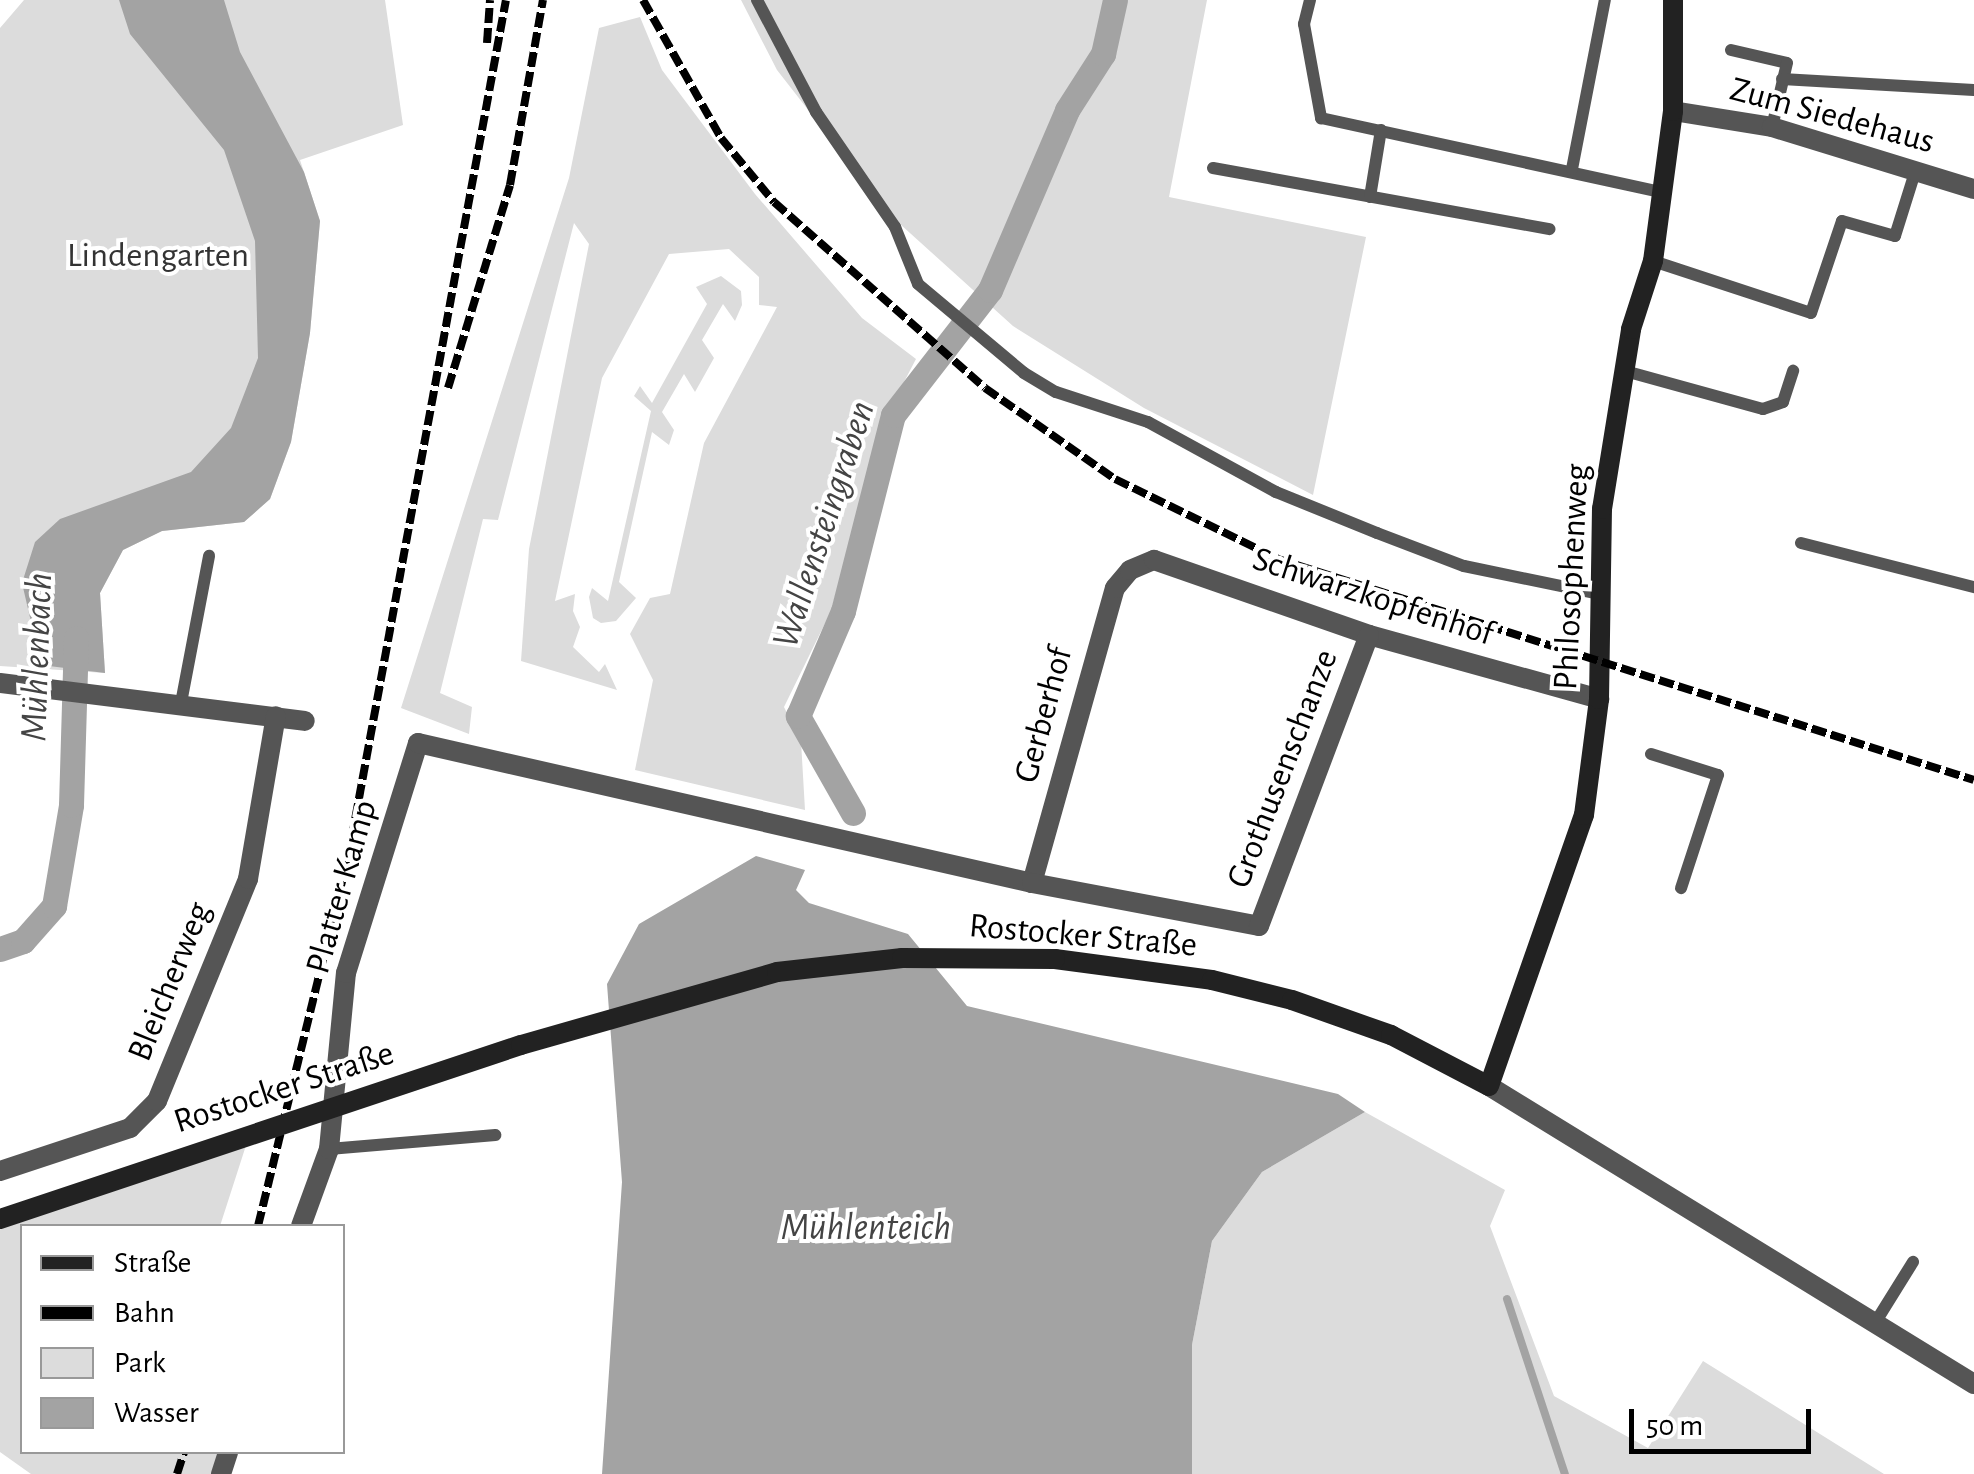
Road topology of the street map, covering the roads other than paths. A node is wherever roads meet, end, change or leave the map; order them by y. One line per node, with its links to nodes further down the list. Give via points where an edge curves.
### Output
1 (757, 0): 25 (lane, via 816,112 895,227 918,284 986,344 1056,392 1148,422 1276,492 1376,533 1464,566)
2 (1310, 0): 10 (lane, via 1304,24 1321,118)
3 (1605, 0): 12 (lane)
4 (1673, 0): 8 (main road, Philosophenweg)
5 (1732, 50): 6 (lane, via 1786,63)
6 (1782, 79): 7 (lane); 9 (lane)
7 (1974, 90)
8 (1673, 111): 9 (street, Zum Siedehaus); 15 (main road, Philosophenweg)
9 (1772, 128): 13 (street, Zum Siedehaus)
10 (1381, 130): 12 (lane); 16 (lane)
11 (1213, 168): 16 (lane)
12 (1572, 169): 15 (lane)
13 (1916, 169): 14 (street, Zum Siedehaus); 18 (lane, via 1895,236 1842,222 1812,313)
14 (1974, 189)
15 (1662, 192): 18 (main road, Philosophenweg)
16 (1370, 196): 17 (lane)
17 (1550, 230)
18 (1653, 261): 20 (main road, Philosophenweg)
19 (1793, 370): 20 (lane, via 1783,402 1763,409)
20 (1625, 371): 25 (main road, Philosophenweg, via 1602,509)
21 (1802, 543): 24 (lane)
22 (210, 556): 29 (lane)
23 (1130, 570): 26 (street, Schwarzkopfenhof, via 1154,560); 34 (street, Gerberhof, via 1115,588 1101,628)
24 (1974, 587)
25 (1599, 594): 28 (main road, Philosophenweg)
26 (1369, 634): 28 (street, Schwarzkopfenhof); 36 (street, Grothusenschanze)
27 (0, 683): 29 (street)
28 (1599, 699): 37 (main road, Philosophenweg, via 1574,856)
29 (181, 703): 30 (street)
30 (276, 716): 31 (street); 40 (street, Bleicherweg, via 248,879 157,1101 130,1128)
31 (305, 720)
32 (418, 743): 34 (street, Rostocker Straße); 39 (street, Platter Kamp, via 346,973)
33 (1652, 754): 35 (lane, via 1718,775)
34 (1032, 883): 36 (street, Rostocker Straße)
35 (1681, 888)
36 (1259, 926)
37 (1489, 1086): 41 (main road, Rostocker Straße, bridge, via 1390,1035 1212,980 1055,958 902,958 777,972 521,1044); 44 (street, Rostocker Straße)
38 (495, 1135): 39 (lane)
39 (330, 1149): 42 (street, Platter Kamp)
40 (0, 1172)
41 (0, 1219)
42 (301, 1224)
43 (1912, 1262): 44 (lane)
44 (1875, 1323): 45 (street, Rostocker Straße)
45 (1974, 1384)

